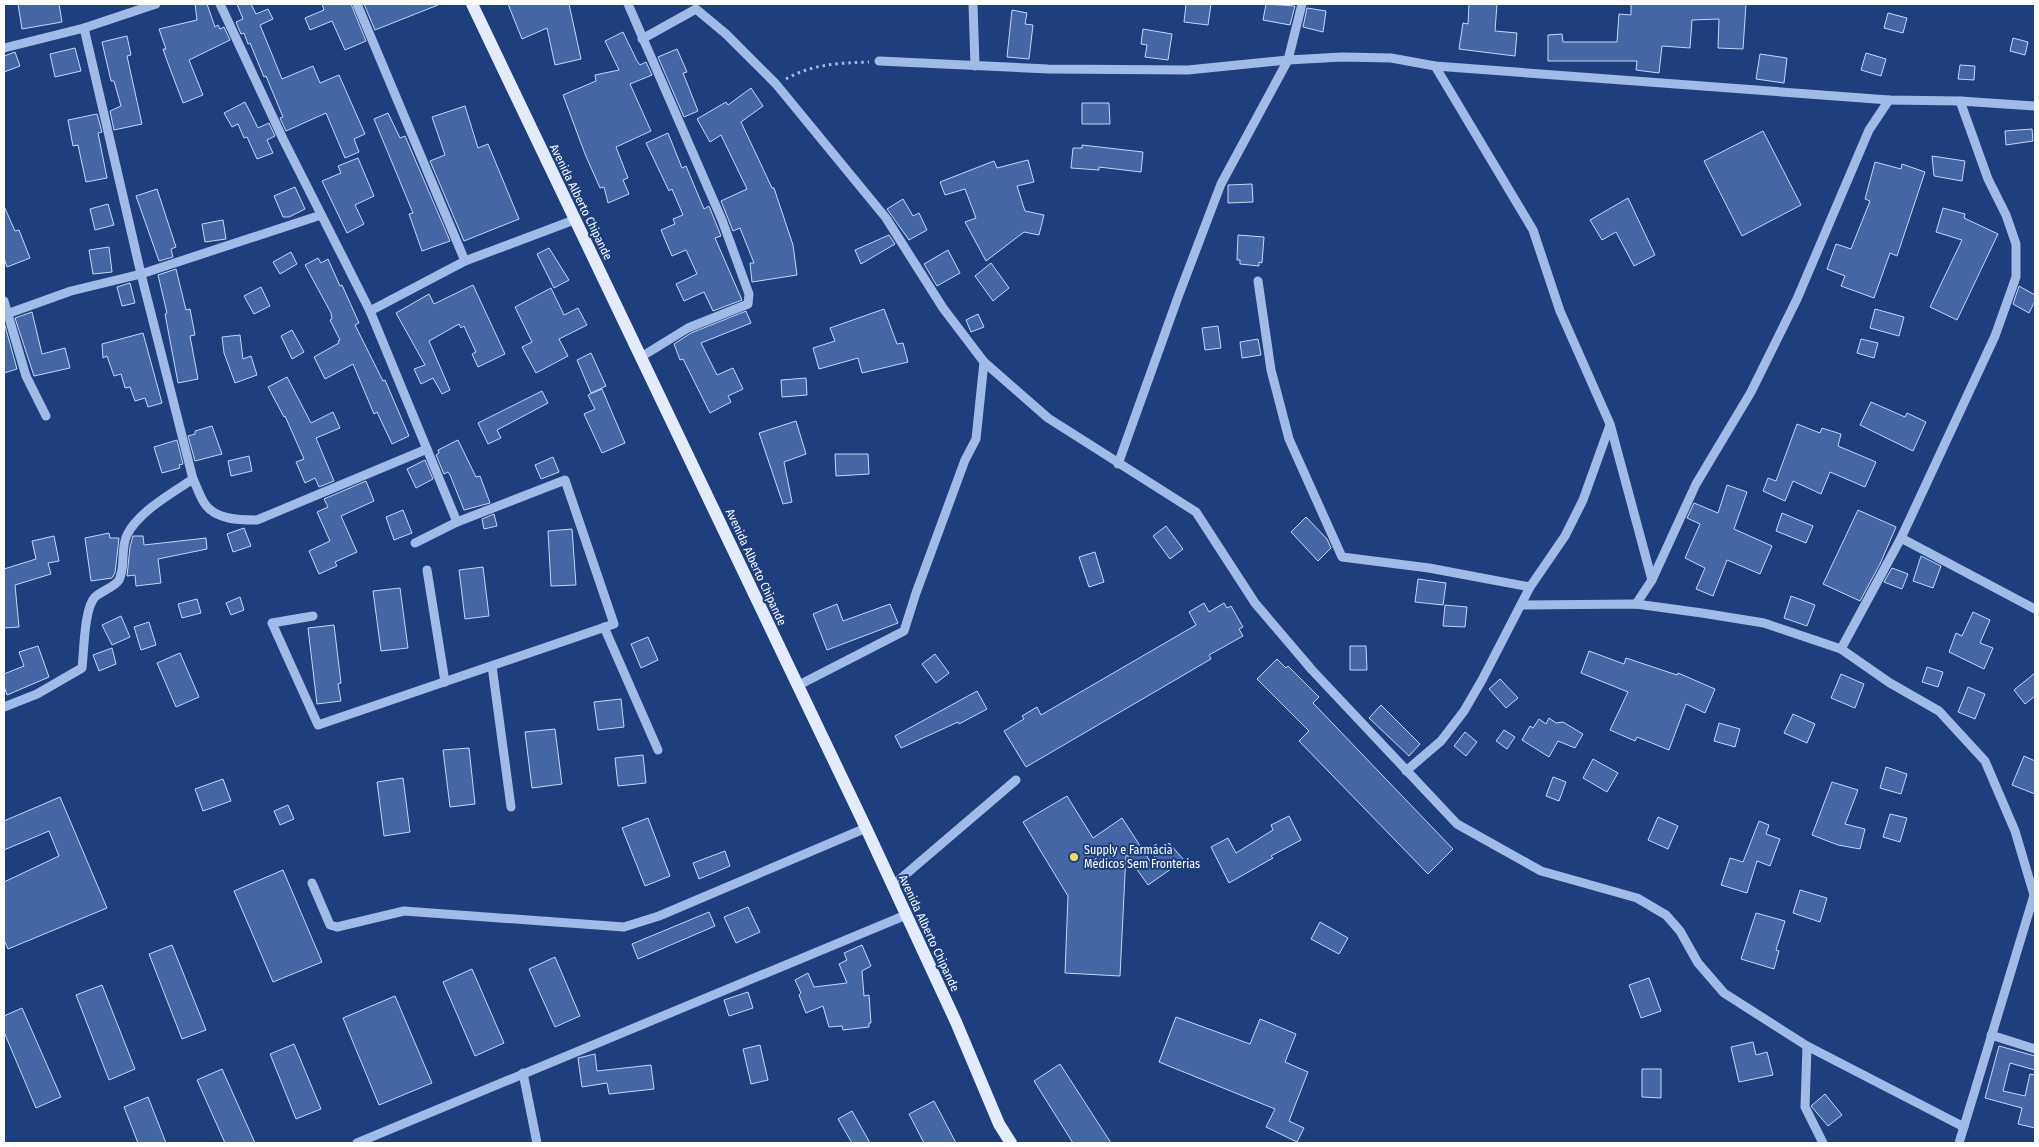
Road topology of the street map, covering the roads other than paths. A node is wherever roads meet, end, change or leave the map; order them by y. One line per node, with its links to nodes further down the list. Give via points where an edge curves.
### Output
1 (156, 4): 8 (street)
2 (220, 4): 18 (street)
3 (357, 4): 20 (street)
4 (472, 4): 19 (main road, Avenida Alberto Chipande)
5 (628, 4): 9 (street)
6 (973, 4): 13 (street)
7 (1302, 4): 11 (street)
8 (84, 28): 10 (street); 21 (street)
9 (642, 39): 26 (street, via 722,220 749,294 748,304 688,328); 27 (street, via 696,9 726,34 776,84 886,218 943,308)
10 (4, 48)
11 (1288, 60): 13 (street, via 1188,70); 14 (street, via 1391,58); 31 (street, via 1221,184)
12 (878, 61): 13 (street)
13 (975, 66)
14 (1435, 66): 15 (street); 29 (street, via 1533,230 1560,311)
15 (1889, 100): 16 (street); 37 (street, via 1869,130 1797,299 1763,367 1696,484)
16 (1960, 101): 17 (street); 34 (street, via 2016,244 2016,277 1995,336)
17 (2035, 106)
18 (322, 215): 21 (street); 24 (street)
19 (574, 220): 20 (street); 26 (main road, Avenida Alberto Chipande)
20 (465, 261): 24 (street)
21 (141, 274): 25 (street, via 71,291); 32 (street)
22 (1258, 281): 38 (street, via 1271,370 1289,438 1342,557 1429,568)
23 (4, 301): 25 (street)
24 (370, 311): 30 (street)
25 (6, 315): 28 (street, via 26,376)
26 (641, 357): 47 (main road, Avenida Alberto Chipande)
27 (984, 362): 31 (street, via 1048,418); 47 (street, via 976,439 965,460 904,631)
28 (46, 416)
29 (1610, 424): 37 (street); 38 (street, via 1565,536)
30 (427, 449): 32 (street, via 257,520 235,520 217,514 205,505); 33 (street)
31 (1118, 464): 50 (street, via 1196,512 1255,603)
32 (193, 479): 48 (street, via 147,511 127,535 123,572 118,583 93,599 82,668 44,690)
33 (457, 522): 35 (street); 43 (street, via 565,480 614,624)
34 (1901, 538): 41 (street); 44 (street)
35 (415, 543)
36 (427, 570): 46 (street)
37 (1652, 580): 39 (street)
38 (1530, 587): 40 (street)
39 (1636, 604): 40 (street); 44 (street, via 1764,623)
40 (1520, 605): 50 (street, via 1464,711 1440,741)
41 (2035, 609)
42 (312, 616): 46 (street, via 272,623 318,724)
43 (604, 627): 45 (street); 49 (street)
44 (1841, 649): 56 (street, via 1890,683 1939,711 1985,761 2016,831)
45 (492, 666): 46 (street); 52 (street)
46 (445, 682)
47 (797, 686): 53 (main road, Avenida Alberto Chipande)
48 (4, 707)
49 (658, 750)
50 (1406, 771): 59 (street, via 1457,824 1508,854 1541,871 1637,898 1666,915 1698,964 1724,993)
51 (1016, 780): 55 (street)
52 (511, 807)
53 (866, 828): 54 (street, via 659,916 624,927 404,911 337,927 330,925); 55 (main road, Avenida Alberto Chipande)
54 (312, 882)
55 (892, 886): 57 (main road, Avenida Alberto Chipande)
56 (2035, 894): 58 (street)
57 (906, 915): 61 (street); 65 (main road, Avenida Alberto Chipande, via 999,1124)
58 (1990, 1035): 60 (street); 62 (street)
59 (1807, 1046): 62 (street); 66 (street, via 1804,1107)
60 (2035, 1049)
61 (524, 1073): 63 (street); 64 (street)
62 (1964, 1127): 67 (street)
63 (357, 1143)
64 (537, 1143)
65 (1011, 1143)
66 (1823, 1143)
67 (1959, 1143)

